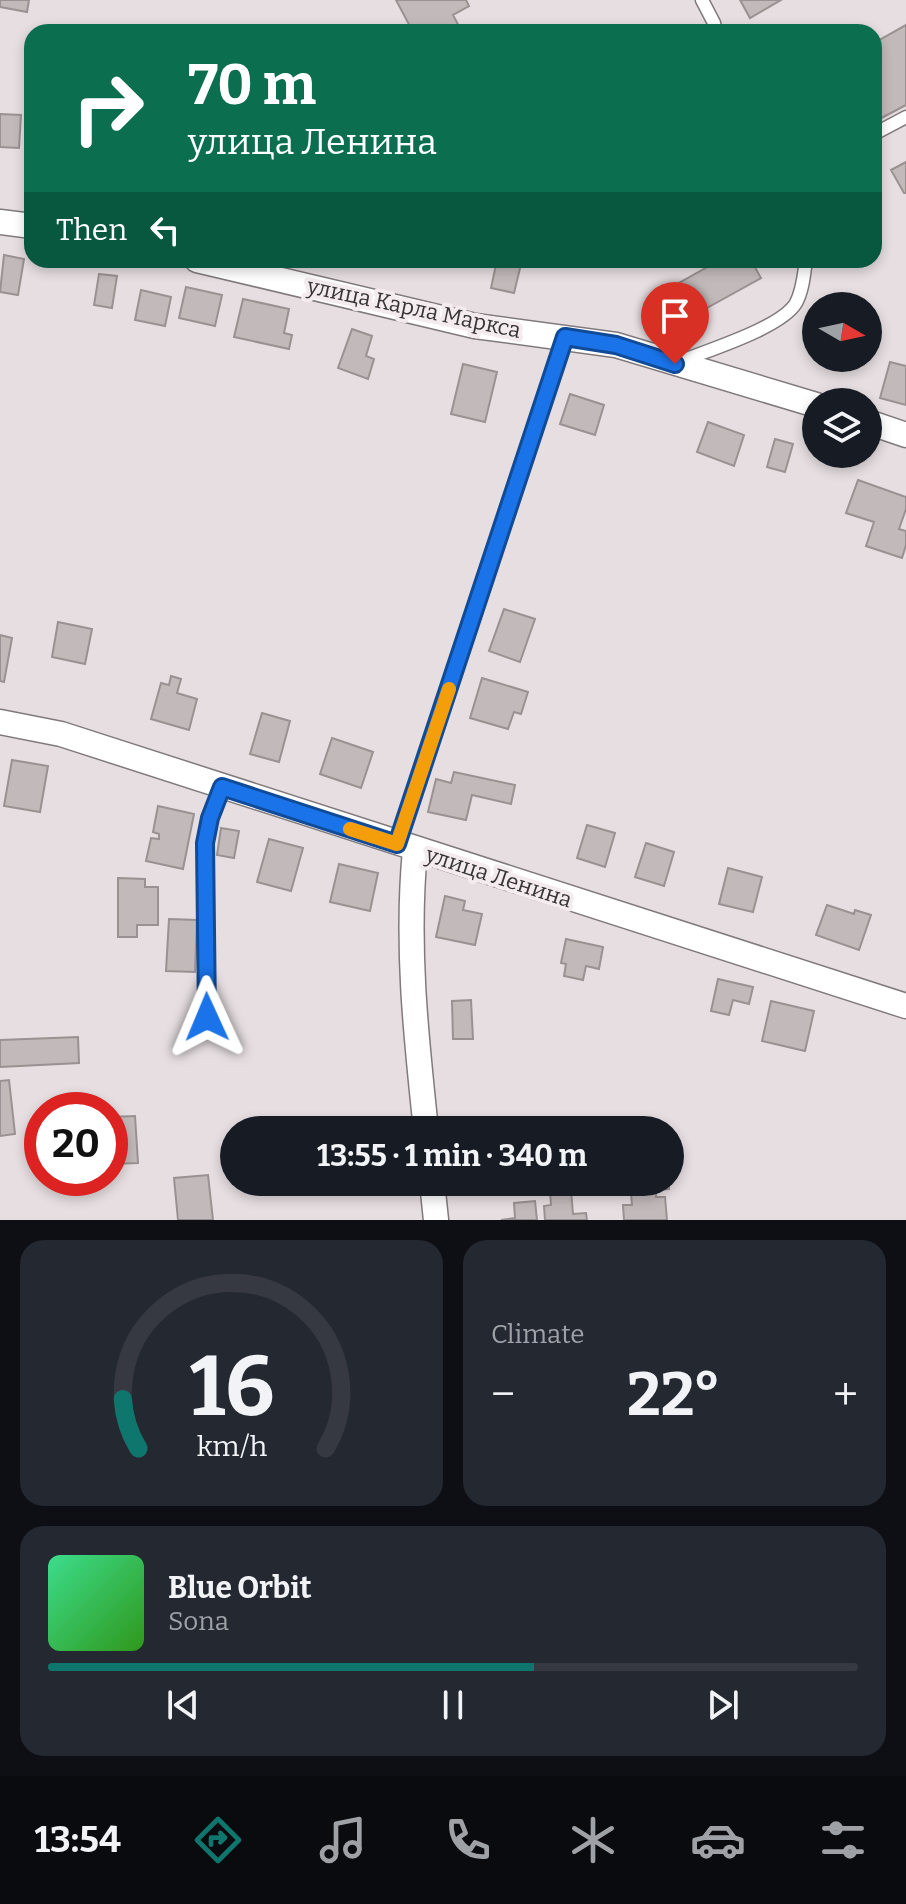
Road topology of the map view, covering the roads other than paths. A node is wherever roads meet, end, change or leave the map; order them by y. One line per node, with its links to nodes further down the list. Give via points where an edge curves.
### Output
1 (702, 0): 2 (lane)
2 (714, 24)
3 (906, 117): 4 (lane)
4 (882, 130)
5 (0, 222): 6 (street)
6 (24, 225)
7 (231, 268): 9 (street, улица Карла Маркса, via 475,326)
8 (805, 268): 10 (lane, via 795,303 783,318)
9 (565, 337): 10 (street, улица Карла Маркса, via 616,345); 16 (lane)
10 (675, 364): 11 (street, улица Карла Маркса)
11 (802, 401)
12 (882, 427): 13 (street)
13 (906, 435)
14 (0, 722): 15 (street, улица Ленина, via 61,734)
15 (222, 787): 16 (street, улица Ленина); 18 (lane, via 205,843)
16 (406, 847): 17 (street, улица Ленина); 19 (street, via 412,999)
17 (906, 1006)
18 (207, 1017)
19 (425, 1116)
20 (433, 1196): 21 (street)
21 (436, 1220)

